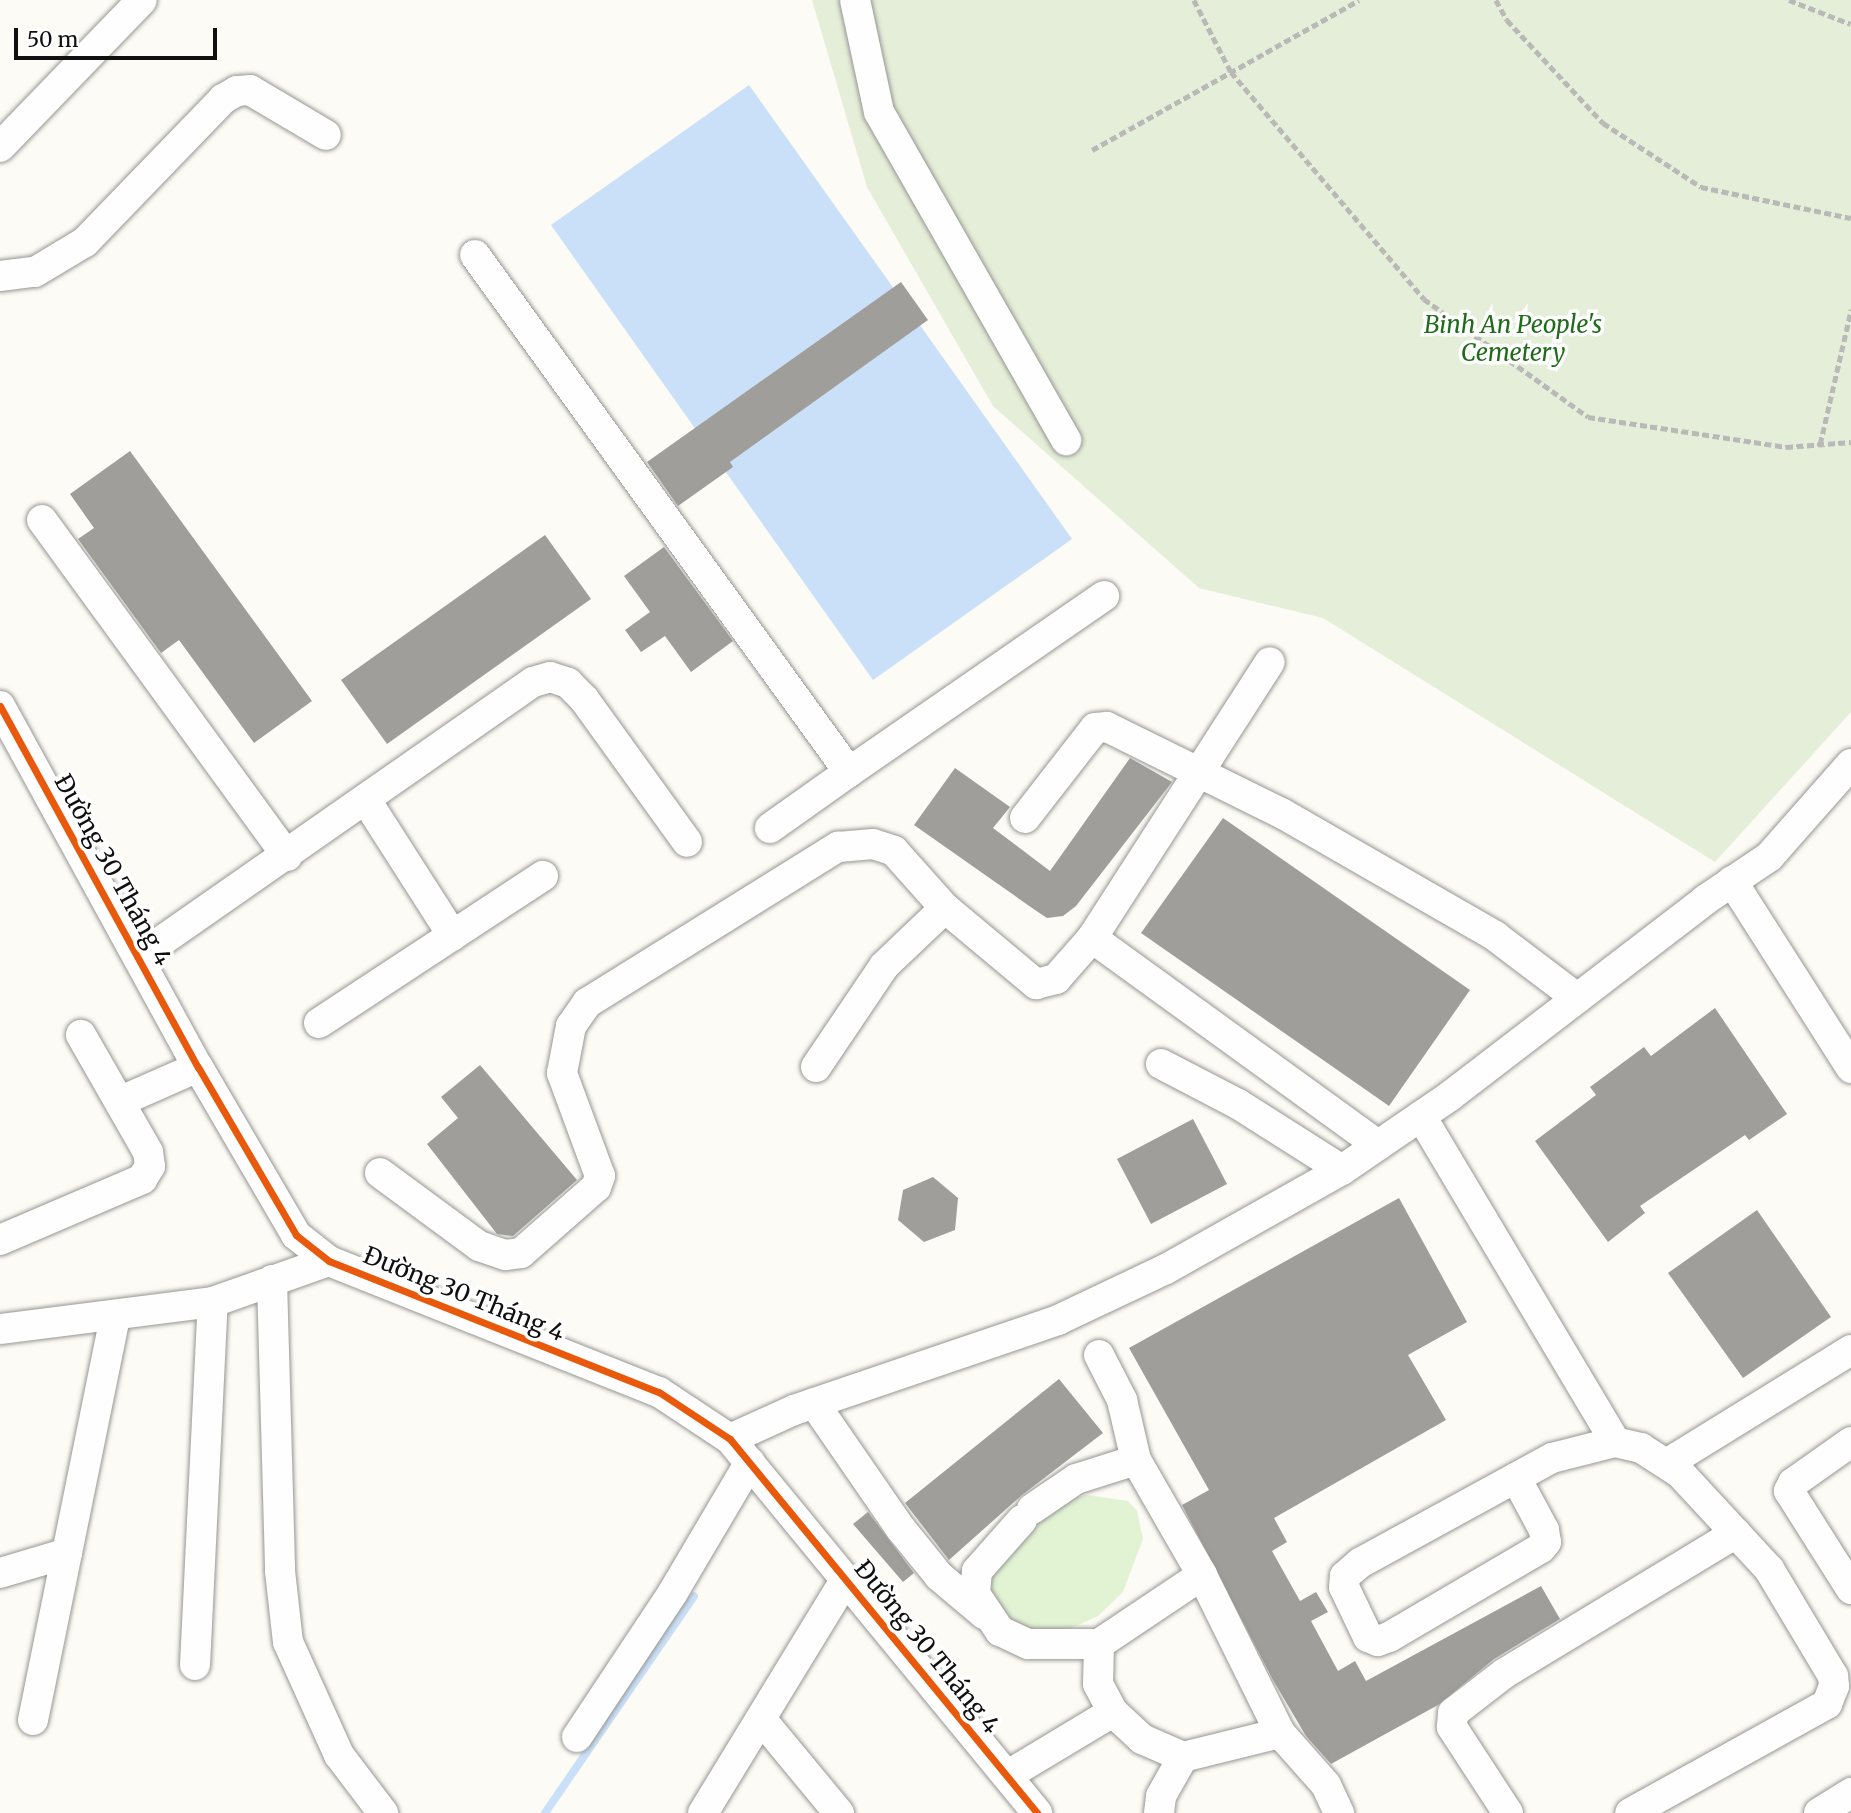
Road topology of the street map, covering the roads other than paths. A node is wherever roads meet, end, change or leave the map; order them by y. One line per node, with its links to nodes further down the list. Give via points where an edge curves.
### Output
1 (142, 0): 4 (street)
2 (855, 0): 7 (street, via 879,112)
3 (326, 135): 6 (street, via 250,90 237,91 223,99 85,243 36,272)
4 (0, 147)
5 (475, 255): 13 (street)
6 (0, 276)
7 (1066, 440)
8 (42, 520): 19 (street)
9 (1104, 596): 13 (street)
10 (1270, 663): 14 (street)
11 (0, 706): 25 (street, Đường 30 Tháng 4)
12 (1851, 764): 21 (street, via 1769,857)
13 (849, 772): 17 (street)
14 (1198, 774): 16 (street, via 1101,725); 24 (street); 26 (street, via 1283,814 1495,936)
15 (366, 800): 18 (street, via 533,682 551,677 568,683 584,699); 19 (street); 23 (street)
16 (1025, 818)
17 (770, 828)
18 (687, 842)
19 (287, 856): 25 (street)
20 (543, 876): 23 (street)
21 (1732, 881): 26 (street); 32 (street)
22 (945, 908): 24 (street, via 1036,984 1056,979); 31 (street, via 884,966); 37 (street, via 894,850 873,844 838,847 587,1003 571,1026 562,1073 600,1176 596,1187 521,1253 506,1255 479,1246)
23 (453, 936): 27 (street)
24 (1092, 938): 35 (street)
25 (140, 956): 30 (street, Đường 30 Tháng 4)
26 (1577, 998): 34 (street)
27 (319, 1023)
28 (81, 1035): 33 (street)
29 (1161, 1065): 36 (street, via 1238,1104)
30 (198, 1067): 33 (street); 39 (street, Đường 30 Tháng 4, via 296,1236)
31 (816, 1067)
32 (1851, 1068)
33 (121, 1101): 38 (street, via 148,1152 150,1166 142,1179)
34 (1420, 1116): 35 (street); 48 (street)
35 (1378, 1145): 36 (street)
36 (1342, 1170): 46 (street, via 1166,1269 1058,1320)
37 (380, 1173)
38 (0, 1240)
39 (329, 1261): 40 (street); 47 (street, Đường 30 Tháng 4, via 659,1392)
40 (272, 1280): 41 (street); 72 (street, via 279,1571 288,1642 339,1755)
41 (213, 1302): 42 (street); 62 (street)
42 (115, 1317): 43 (street); 55 (street)
43 (0, 1329)
44 (1851, 1350): 52 (street)
45 (1099, 1355): 50 (street, via 1122,1400)
46 (814, 1403): 47 (street); 60 (street, via 939,1576)
47 (730, 1439): 51 (street, Đường 30 Tháng 4)
48 (1615, 1442): 52 (street, via 1641,1447); 53 (street, via 1552,1458)
49 (1851, 1442): 59 (street, via 1793,1483 1789,1491)
50 (1136, 1460): 57 (street); 60 (street, via 1076,1479 1027,1515 978,1571 975,1594)
51 (750, 1462): 58 (street, Đường 30 Tháng 4); 68 (street, via 672,1594)
52 (1668, 1463): 54 (street)
53 (1516, 1478): 53 (street, via 1544,1530 1546,1542 1541,1548 1388,1637 1378,1641 1368,1637 1348,1602 1345,1576 1360,1563)
54 (1736, 1533): 63 (street, via 1775,1578); 78 (street, via 1505,1672 1452,1713 1452,1727)
55 (67, 1553): 56 (street); 65 (street)
56 (0, 1573)
57 (1202, 1575): 61 (street); 67 (street)
58 (846, 1579): 66 (street); 70 (street, Đường 30 Tháng 4)
59 (1851, 1589)
60 (985, 1614): 61 (street, via 1000,1631 1028,1644)
61 (1099, 1644): 64 (street, via 1098,1684)
62 (195, 1664)
63 (1843, 1678): 79 (street, via 1827,1704)
64 (1113, 1712): 69 (street, via 1142,1738); 70 (street)
65 (33, 1720)
66 (762, 1720): 73 (street); 74 (street)
67 (1280, 1733): 69 (street); 77 (street, via 1326,1785)
68 (577, 1737)
69 (1182, 1757): 76 (street, via 1161,1796)
70 (1008, 1775): 75 (street, Đường 30 Tháng 4)
71 (1851, 1793): 80 (street)
72 (383, 1813)
73 (703, 1813)
74 (839, 1813)
75 (1037, 1813)
76 (1159, 1813)
77 (1339, 1813)
78 (1508, 1813)
79 (1630, 1813)
80 (1819, 1813)

